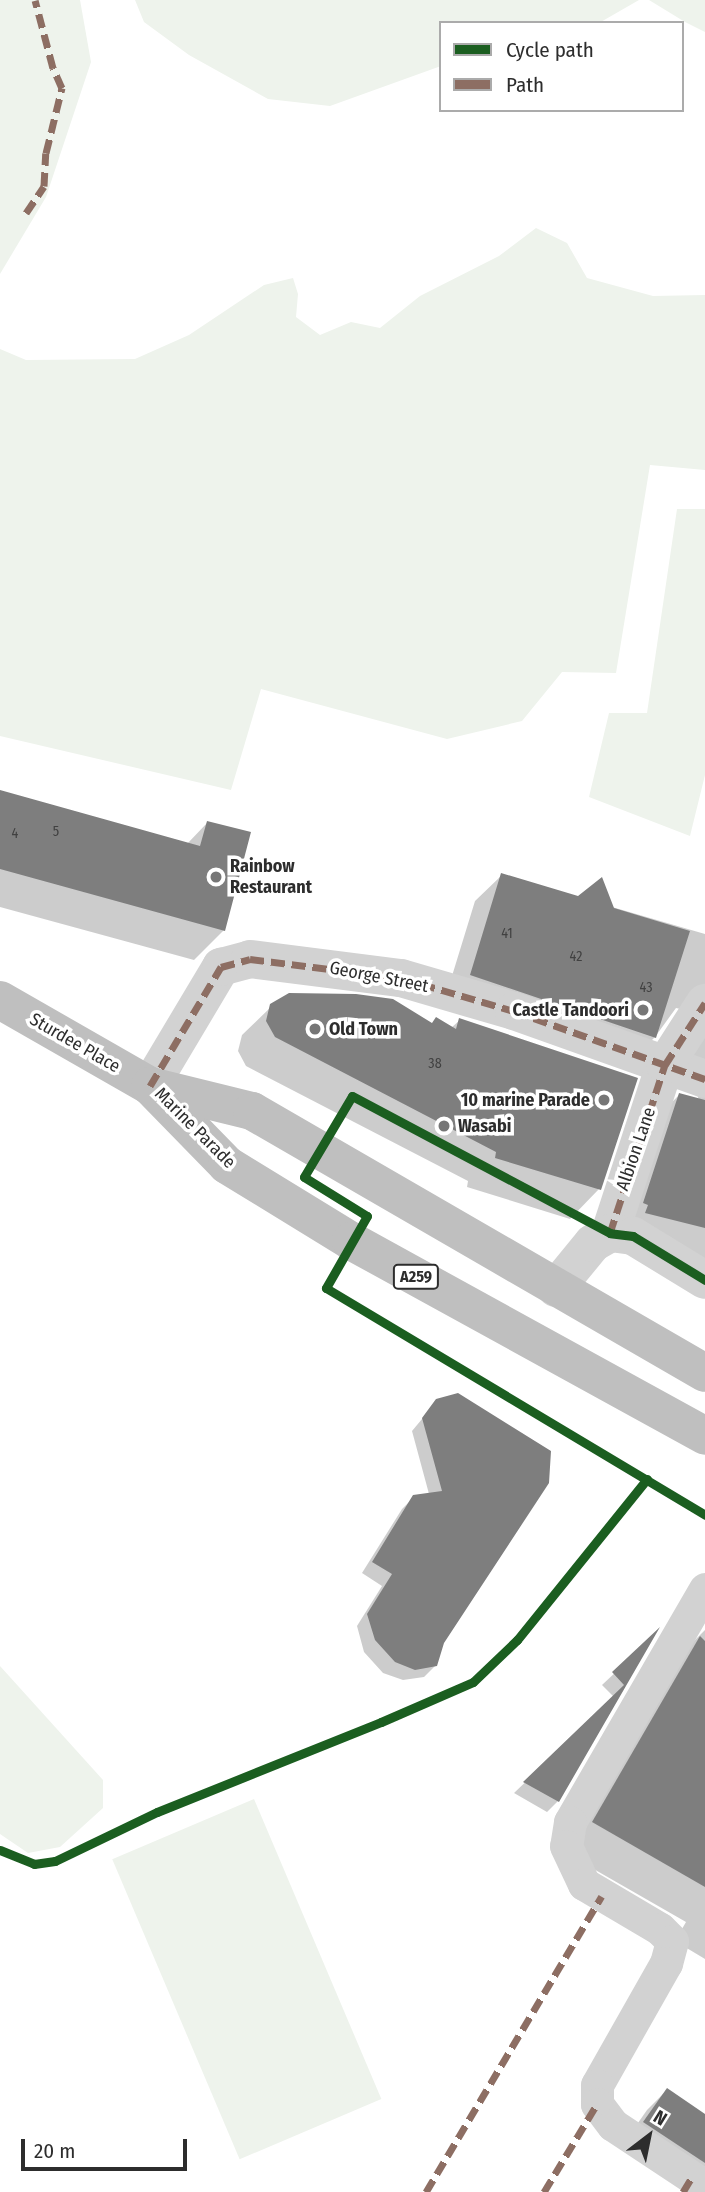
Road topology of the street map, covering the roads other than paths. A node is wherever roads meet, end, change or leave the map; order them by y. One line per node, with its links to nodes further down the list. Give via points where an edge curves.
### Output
1 (0, 1000): 5 (highway, Sturdee Place / A259)
2 (705, 1003): 3 (street, Albion Lane)
3 (665, 1065): 4 (street, George Street); 5 (street, George Street, via 514,1011 401,978 250,959 220,967); 6 (street, Albion Lane)
4 (705, 1079)
5 (150, 1086): 8 (highway, Marine Parade / A259, via 252,1111); 10 (highway, Marine Parade / A259, via 227,1165 351,1241)
6 (610, 1233): 7 (street, via 633,1236); 8 (street, via 593,1243)
7 (705, 1280)
8 (556, 1288): 9 (highway, Marine Parade / A259)
9 (705, 1373)
10 (705, 1436)
11 (705, 1589): 12 (lane, via 570,1822 566,1846 584,1884 660,1929 672,1941 666,1964 597,2085 597,2105 613,2125)
12 (705, 2186)

